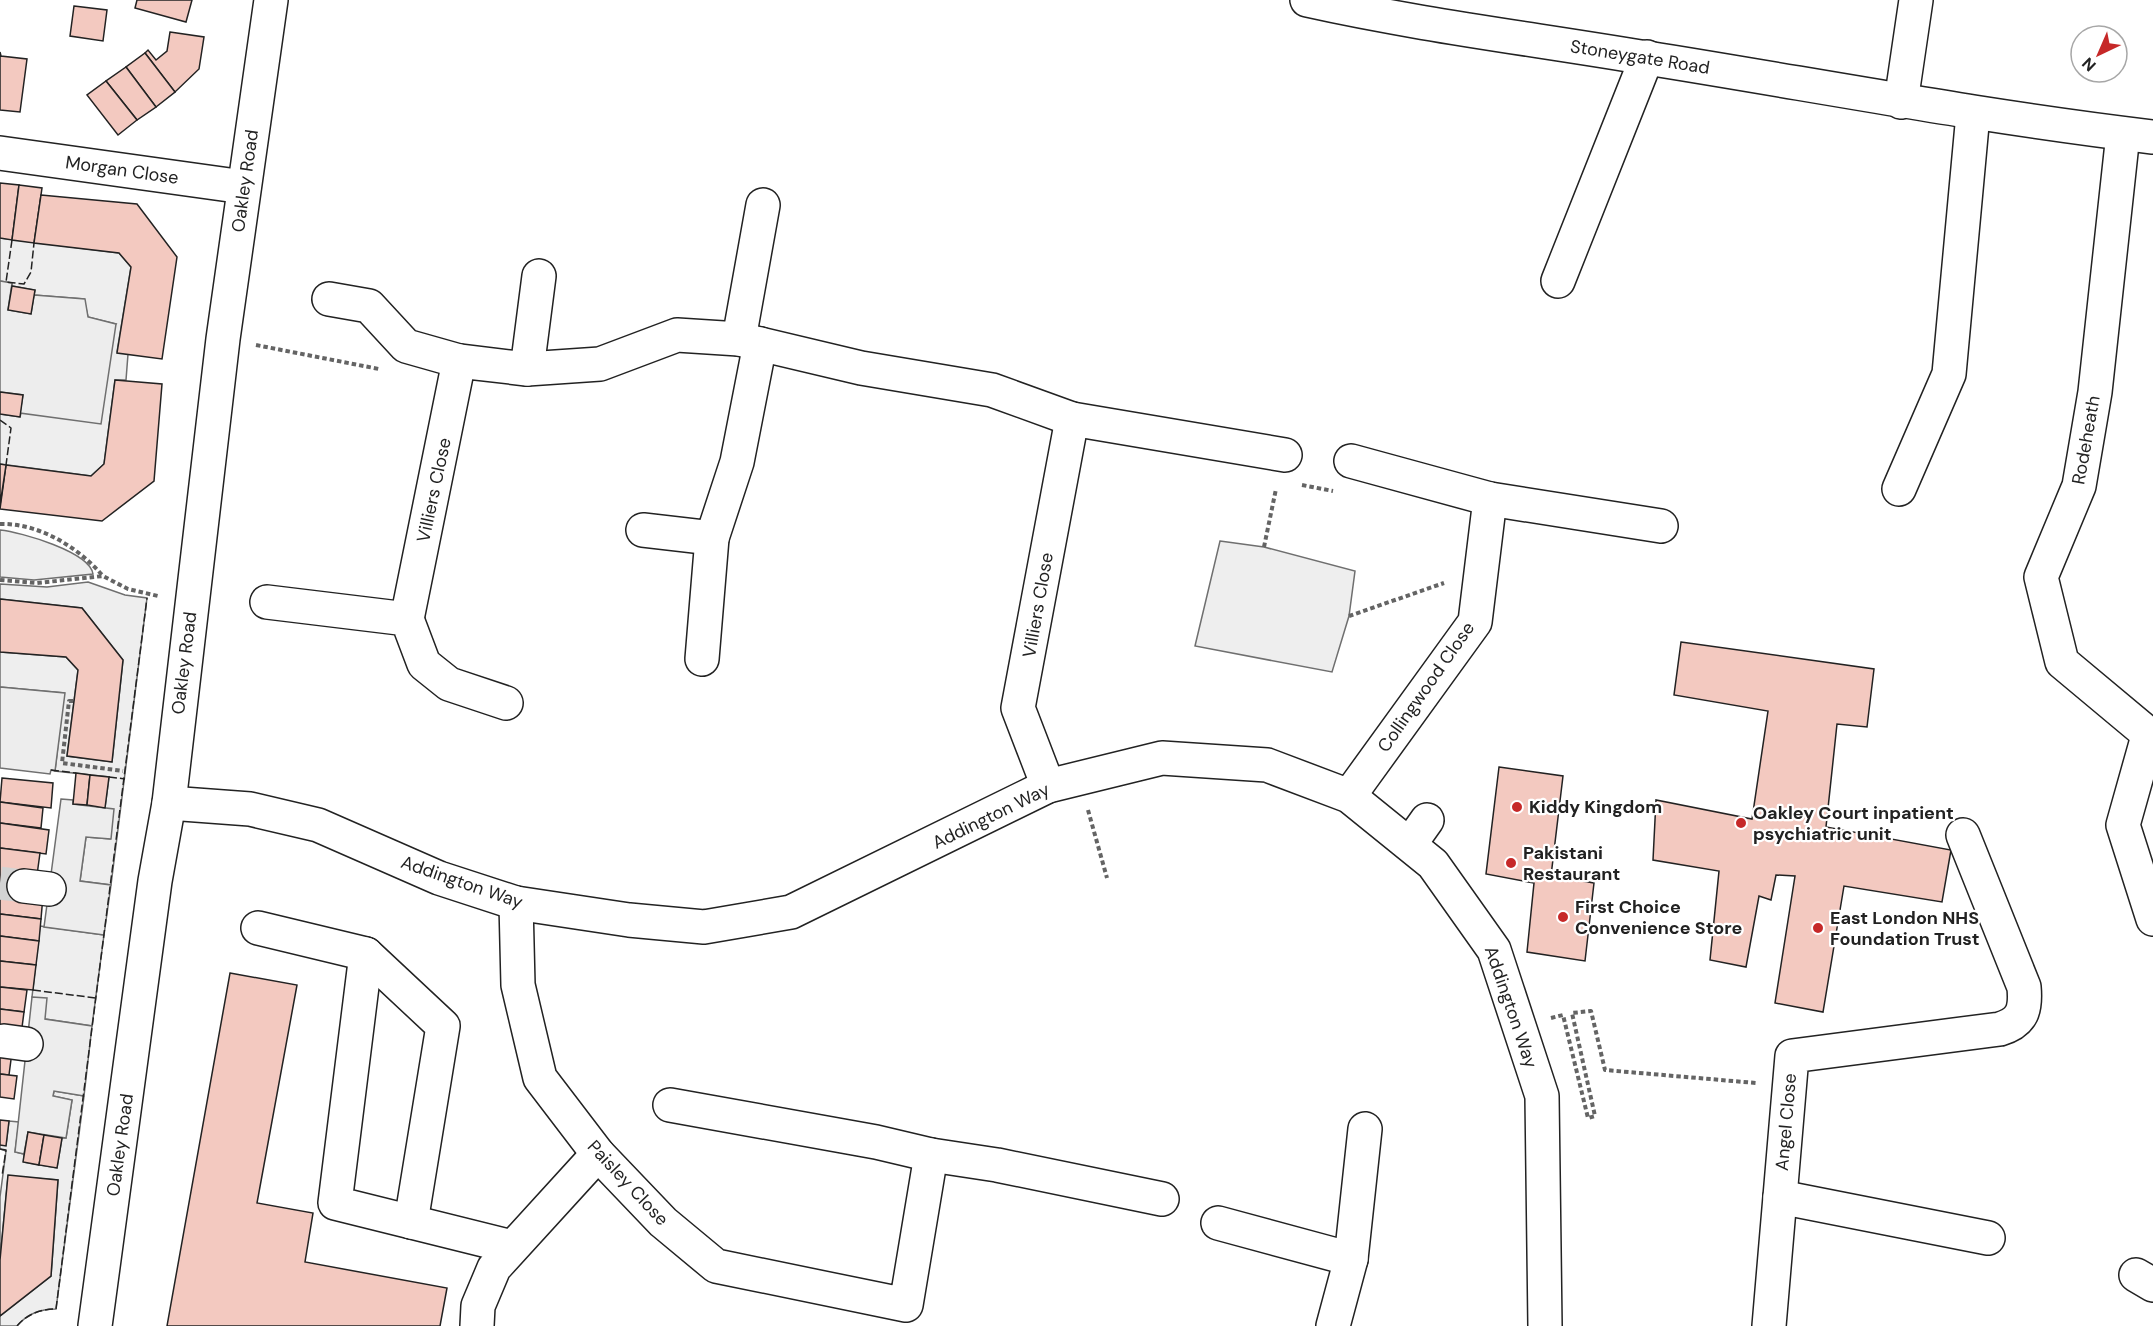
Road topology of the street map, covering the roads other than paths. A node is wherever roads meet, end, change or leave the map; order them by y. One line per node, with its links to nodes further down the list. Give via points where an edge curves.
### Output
1 (271, 0): 10 (street, Oakley Road)
2 (1307, 0): 4 (street, Stoneygate Road)
3 (1916, 0): 6 (street)
4 (1376, 8): 5 (street, Stoneygate Road)
5 (1647, 57): 6 (street, Stoneygate Road); 13 (street)
6 (1900, 102): 7 (street, Stoneygate Road)
7 (1974, 114): 8 (street, Stoneygate Road); 21 (street, via 1948,374)
8 (2138, 135): 30 (street, Rodeheath, via 2079,486 2041,577 2062,662)
9 (0, 153): 10 (street, Morgan Close)
10 (244, 187): 33 (street, Oakley Road)
11 (763, 205): 15 (street)
12 (539, 276): 17 (street)
13 (1557, 281)
14 (328, 300): 16 (street, via 369,306 406,346)
15 (750, 341): 17 (street, via 677,335 600,364); 18 (street, via 861,368 992,390); 25 (street, via 737,462)
16 (459, 361): 17 (street); 27 (street, Villiers Close)
17 (527, 369)
18 (1072, 418): 20 (street); 31 (street, Villiers Close, via 1018,708)
19 (1351, 461): 22 (street)
20 (1282, 468)
21 (1899, 489)
22 (1490, 499): 23 (street); 32 (street, Collingwood Close, via 1475,621)
23 (1661, 526)
24 (643, 531): 25 (street)
25 (712, 538): 28 (street)
26 (267, 602): 27 (street)
27 (407, 619): 29 (street, via 424,664 448,684)
28 (702, 659)
29 (506, 703)
30 (2150, 737): 36 (street, Rodeheath, via 2123,825)
31 (1048, 786): 32 (street, Addington Way, via 1162,758 1267,765); 35 (street, Addington Way, via 791,912 704,927)
32 (1350, 796): 54 (street, Addington Way, via 1418,832 1434,864 1494,950 1542,1096)
33 (169, 803): 35 (street, Addington Way, via 250,809 318,825 439,878); 51 (street, Oakley Road)
34 (1963, 835): 43 (street, Angel Close, via 2024,987 2026,1004 2021,1017 2000,1029 1792,1056)
35 (516, 903): 41 (street, Paisley Close, via 518,985 540,1078)
36 (2153, 919)
37 (258, 928): 38 (street)
38 (366, 954): 45 (street, via 443,1026); 45 (street, via 335,1203)
39 (670, 1105): 42 (street)
40 (1365, 1129): 49 (street)
41 (598, 1154): 48 (street); 50 (street, Paisley Close, via 663,1222 716,1266)
42 (932, 1155): 44 (street); 50 (street, Paisley Close)
43 (1780, 1197): 47 (street); 55 (street, Angel Close)
44 (1162, 1199)
45 (411, 1222): 48 (street)
46 (1218, 1223): 49 (street)
47 (1988, 1238)
48 (512, 1247): 52 (street, via 494,1268 478,1306)
49 (1351, 1259): 53 (street)
50 (905, 1316)
51 (95, 1326)
52 (477, 1326)
53 (1333, 1326)
54 (1545, 1326)
55 (1769, 1326)

